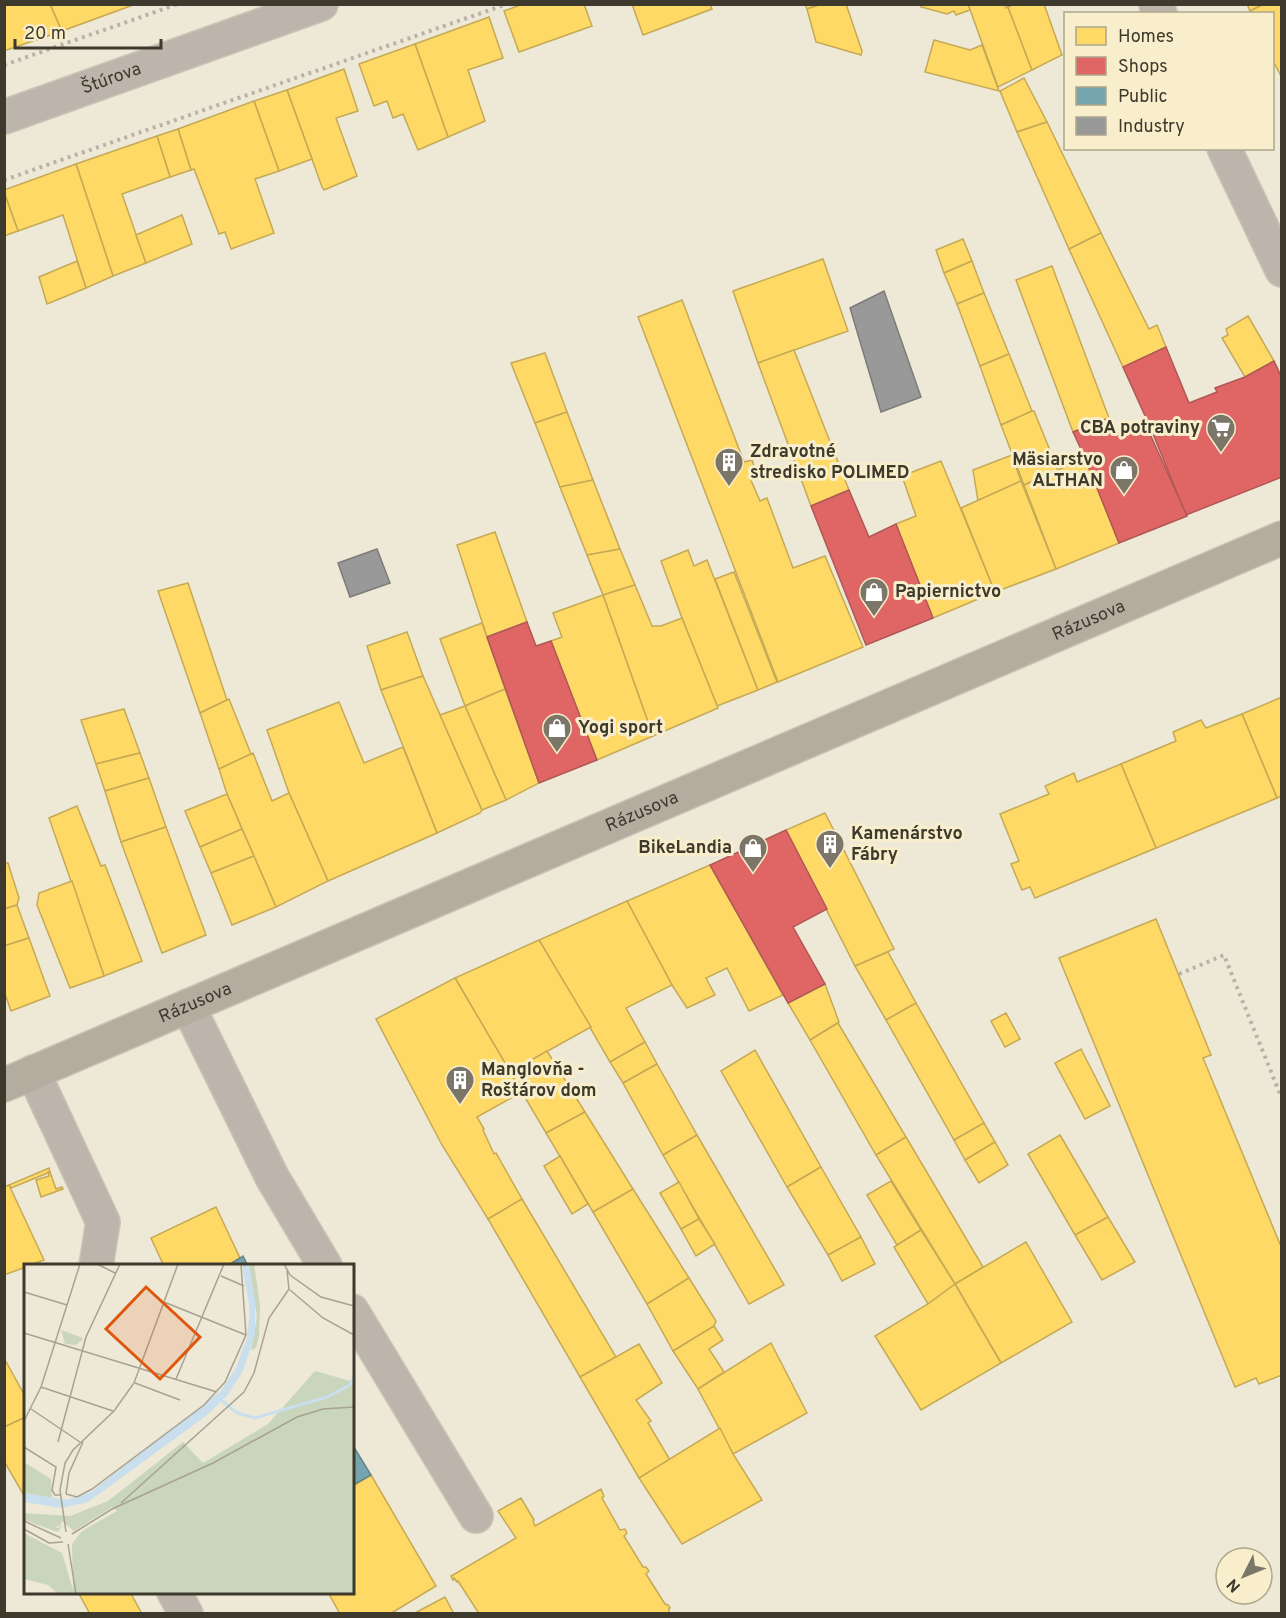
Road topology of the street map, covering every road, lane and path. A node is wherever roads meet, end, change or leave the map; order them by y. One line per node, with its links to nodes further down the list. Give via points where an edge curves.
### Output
1 (178, 4): 4 (path)
2 (321, 4): 5 (street, Štúrova)
3 (507, 4): 7 (path)
4 (4, 65)
5 (4, 117)
6 (1225, 150): 8 (street)
7 (4, 180)
8 (1281, 270)
9 (1281, 538): 11 (main road, Rázusova)
10 (1179, 974): 13 (path, via 1224,955)
11 (188, 1006): 12 (main road, Rázusova); 15 (street, via 272,1177)
12 (19, 1079): 14 (street, via 103,1222)
13 (1281, 1099)
14 (96, 1264)
15 (324, 1264)
16 (354, 1314): 17 (street)
17 (476, 1516)
18 (175, 1594): 19 (street)
19 (186, 1614)

